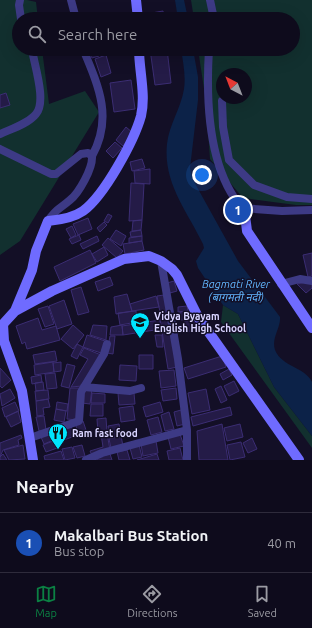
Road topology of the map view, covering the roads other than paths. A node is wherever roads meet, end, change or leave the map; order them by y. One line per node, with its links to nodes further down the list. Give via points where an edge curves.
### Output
1 (20, 0): 5 (street)
2 (71, 0): 6 (street)
3 (136, 0): 7 (street)
4 (210, 0): 8 (street)
5 (20, 12)
6 (74, 12)
7 (137, 12)
8 (213, 12)
9 (33, 56): 14 (street, via 40,102 36,114)
10 (86, 56): 16 (street, via 101,97 103,119 100,142)
11 (139, 56): 20 (street, via 141,115 130,144 91,204 63,220)
12 (209, 56): 18 (street, via 212,142 232,196)
13 (222, 104): 17 (street, via 228,160 254,185 287,197)
14 (0, 134)
15 (0, 149): 16 (street, via 51,174 56,174 81,154 88,153)
16 (92, 156): 20 (street, via 89,172 77,192 71,200 55,210)
17 (312, 199)
18 (242, 208): 19 (street); 23 (street, via 247,231)
19 (312, 210)
20 (48, 221): 24 (street)
21 (161, 261): 24 (street, via 149,256 124,259 52,291); 30 (street); 35 (street, via 177,275 198,317)
22 (312, 281): 23 (street, via 300,278)
23 (281, 284): 26 (street)
24 (15, 312): 25 (street)
25 (1, 325): 31 (street, via 22,391)
26 (312, 328)
27 (107, 344): 28 (street, via 104,354)
28 (84, 387): 29 (street, via 130,391); 31 (street, via 81,392 79,421)
29 (141, 388)
30 (187, 430): 33 (street, via 102,453); 34 (street)
31 (30, 438): 32 (street)
32 (33, 460)
33 (86, 460)
34 (186, 460)
35 (299, 460)

